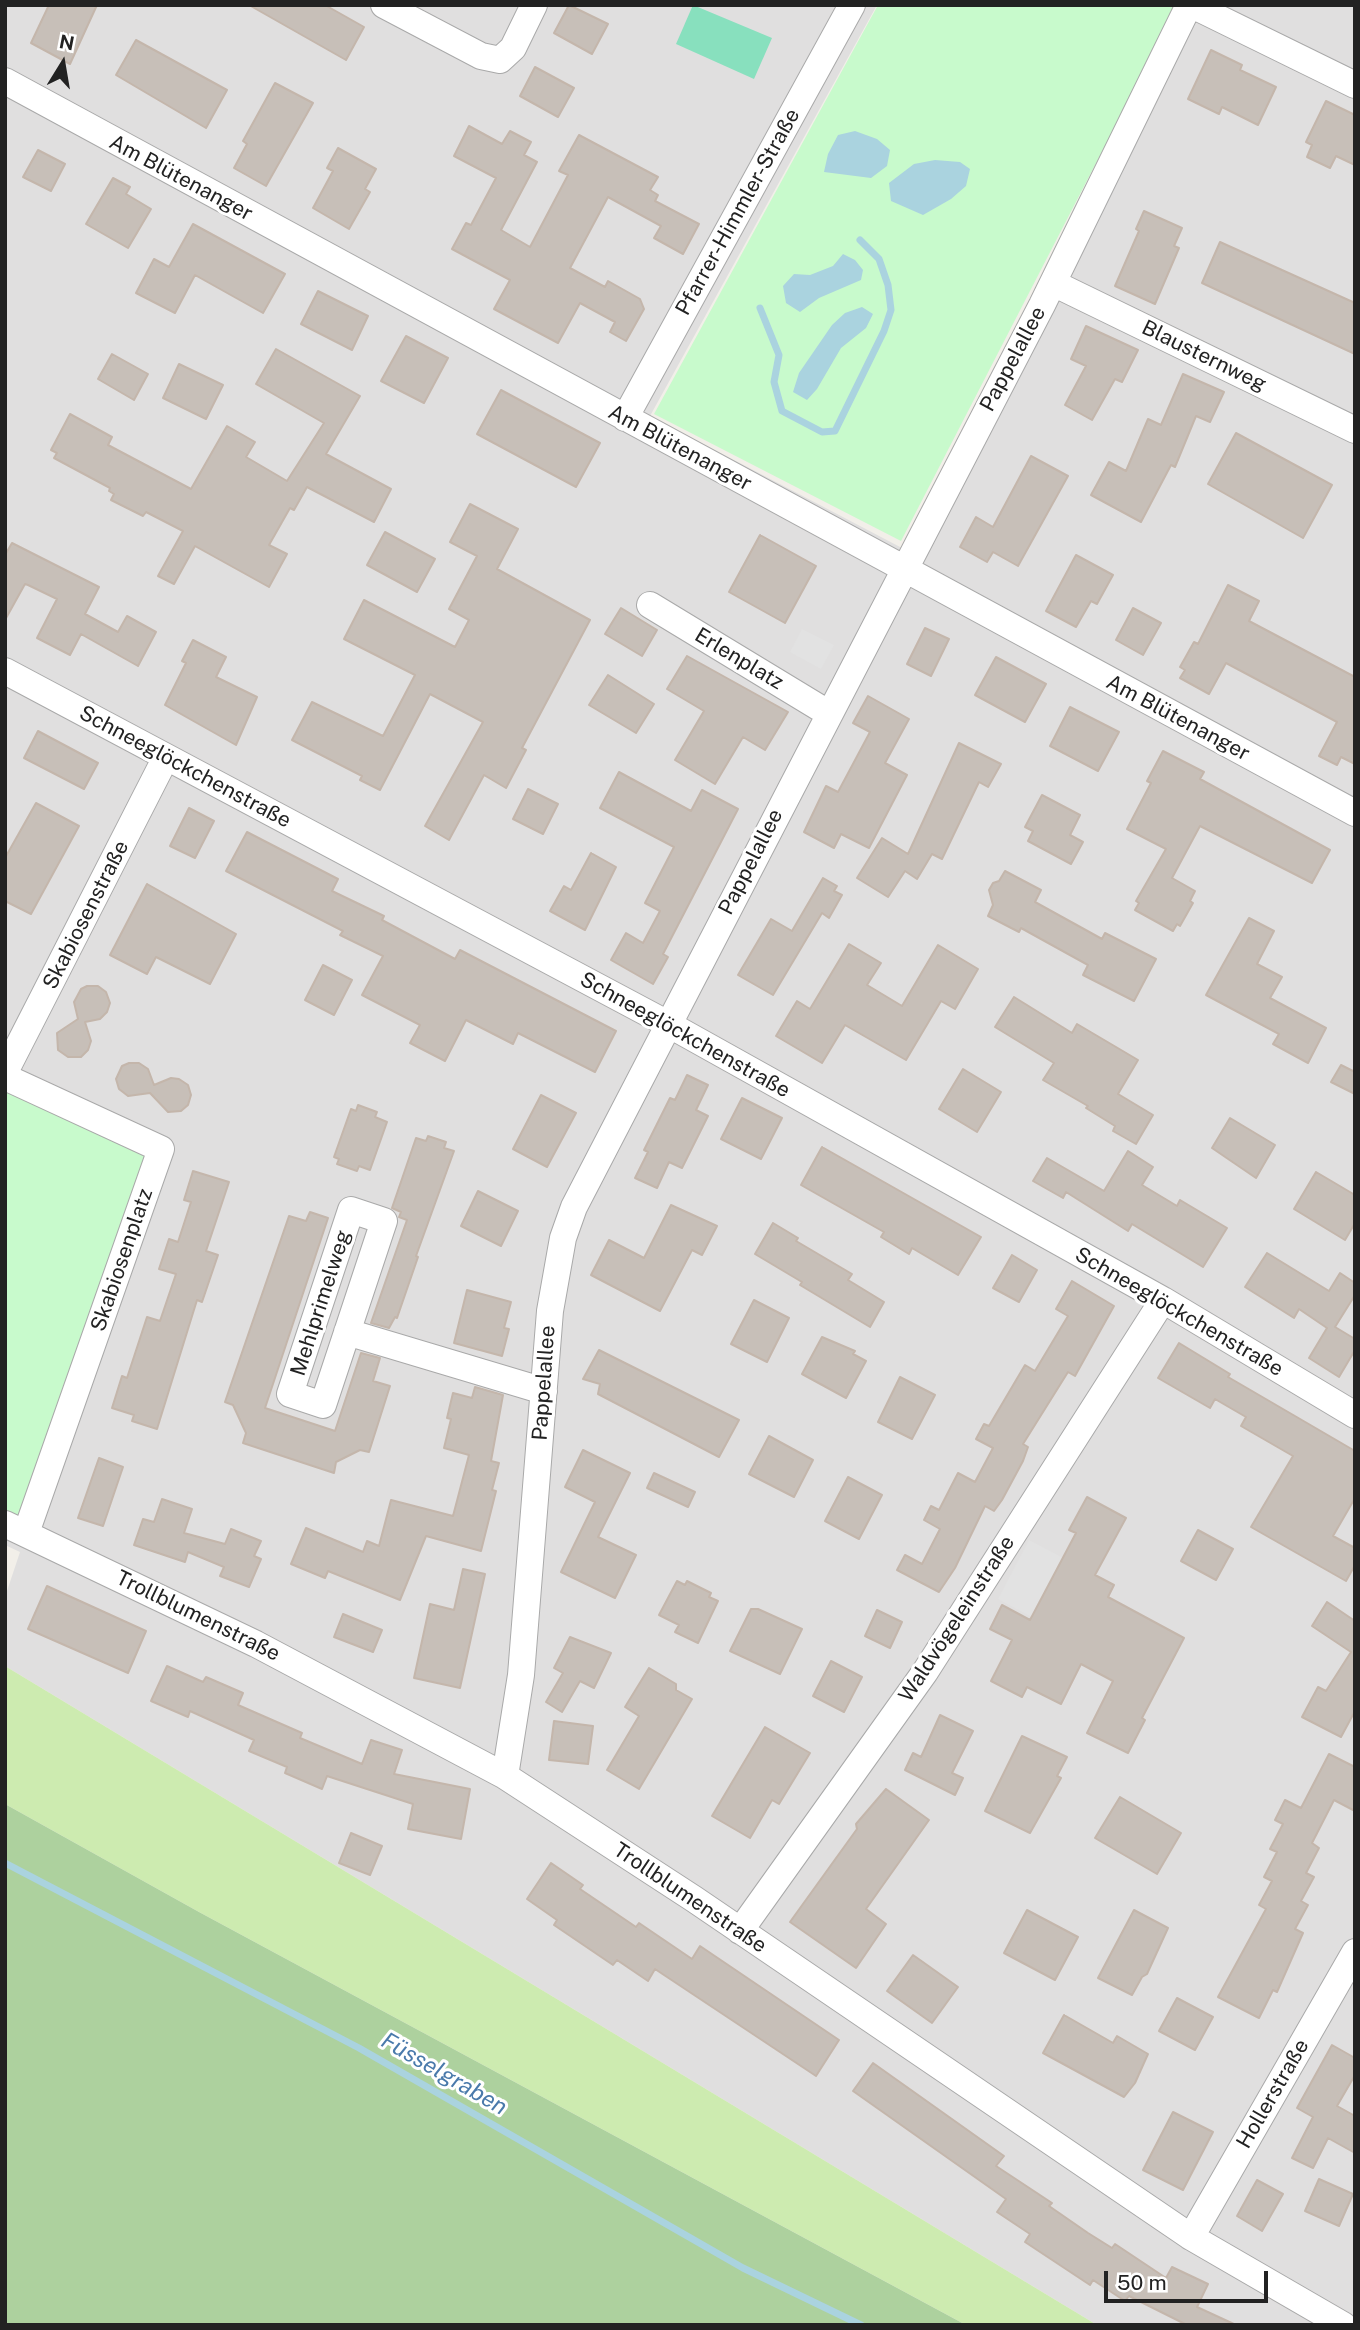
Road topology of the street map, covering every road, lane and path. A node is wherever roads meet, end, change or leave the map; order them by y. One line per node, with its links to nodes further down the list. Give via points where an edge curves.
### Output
1 (384, 5): 2 (street, via 481,57 500,60 513,48)
2 (534, 5)
3 (852, 5): 8 (street, Pfarrer-Himmler-Straße)
4 (1190, 5): 6 (street); 7 (street, Pappelallee)
5 (5, 81): 8 (street, Am Blütenanger)
6 (1355, 85)
7 (1053, 283): 9 (street, Blausternweg); 10 (street, Pappelallee)
8 (625, 418): 10 (street, Am Blütenanger)
9 (1355, 429)
10 (903, 569): 13 (street, Pappelallee); 15 (street, Am Blütenanger)
11 (650, 605): 13 (street, Erlenplatz)
12 (5, 671): 14 (street, Schneeglöckchenstraße)
13 (828, 713): 16 (street, Pappelallee)
14 (166, 757): 16 (street, Schneeglöckchenstraße); 17 (street, Skabiosenstraße)
15 (1355, 813)
16 (667, 1024): 18 (street, Schneeglöckchenstraße); 20 (street, Pappelallee, via 573,1207 550,1311)
17 (5, 1075): 22 (street, Skabiosenplatz, via 161,1149)
18 (1163, 1300): 21 (street, Schneeglöckchenstraße); 24 (street, Waldvögeleinstraße, via 925,1672)
19 (347, 1332): 19 (street, Mehlprimelweg, via 384,1221 351,1210 290,1394 323,1405); 20 (street, Mehlprimelweg)
20 (544, 1391): 23 (street, Pappelallee, via 522,1675)
21 (1355, 1415)
22 (16, 1528): 23 (street, Trollblumenstraße, via 256,1644)
23 (505, 1776): 24 (street, Trollblumenstraße)
24 (740, 1931): 26 (street, Trollblumenstraße)
25 (1355, 1952): 26 (street, Hollerstraße)
26 (1191, 2237): 27 (street, Trollblumenstraße)
27 (1343, 2325)

